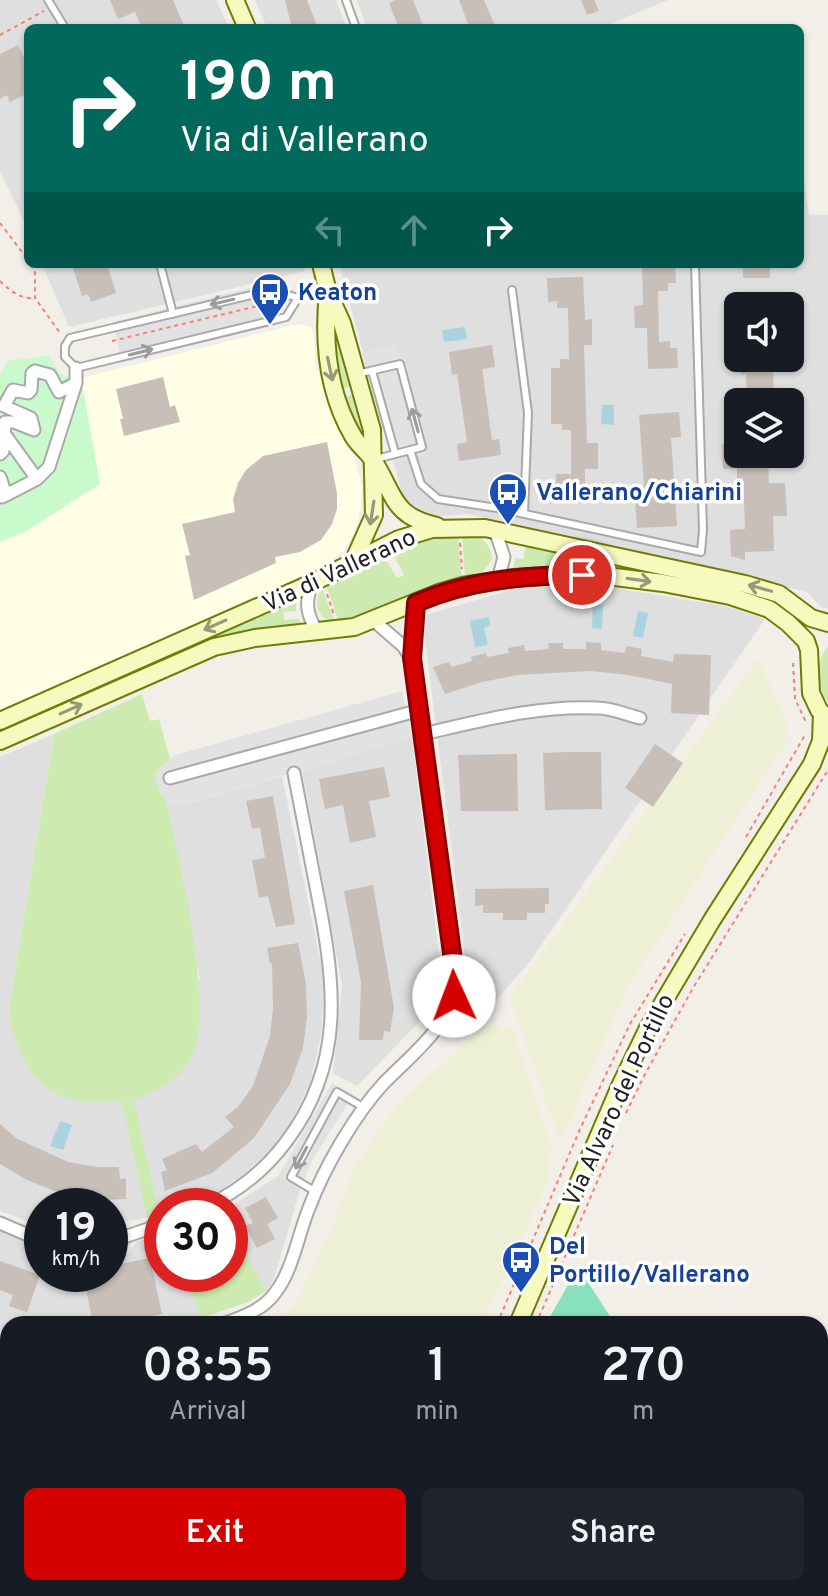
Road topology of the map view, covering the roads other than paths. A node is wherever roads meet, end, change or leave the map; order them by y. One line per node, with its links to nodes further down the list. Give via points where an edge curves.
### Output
1 (235, 0): 5 (street)
2 (346, 0): 6 (lane)
3 (51, 2): 4 (lane)
4 (63, 24)
5 (245, 24)
6 (355, 24)
7 (161, 268): 13 (lane)
8 (322, 268): 11 (street)
9 (695, 268): 29 (lane, via 701,552)
10 (512, 290): 29 (lane, via 528,413)
11 (328, 292): 12 (lane); 14 (street); 15 (street)
12 (298, 298): 13 (lane, one-way to 13, via 272,290); 16 (lane, one-way to 12, via 286,317)
13 (173, 314): 16 (lane, via 70,338 65,357)
14 (344, 330): 15 (lane); 17 (street)
15 (326, 336): 21 (street, one-way to 21, via 336,397)
16 (76, 368): 18 (street)
17 (364, 373): 19 (street); 22 (lane, one-way to 17, via 422,447 400,364); 23 (lane)
18 (76, 383): 20 (street, via 59,392 50,375 32,373 31,390 13,390 4,406 31,418 34,430 9,421); 27 (street, via 49,467)
19 (372, 430): 21 (lane); 25 (street)
20 (6, 436): 24 (street); 27 (street)
21 (353, 436): 25 (street)
22 (410, 450): 23 (lane); 29 (lane, via 421,484 434,497)
23 (395, 453): 25 (lane)
24 (0, 454)
25 (373, 460): 30 (street, via 402,512); 32 (street, one-way to 32, via 374,515)
26 (0, 477): 28 (street)
27 (37, 479): 28 (street)
28 (3, 497)
29 (524, 514)
30 (443, 528): 31 (street, Via di Vallerano); 32 (street, Via di Vallerano, via 399,539)
31 (495, 530): 34 (street, via 504,557); 37 (street, Via di Vallerano, one-way to 31, via 758,587)
32 (352, 562): 33 (street, Via di Vallerano)
33 (317, 580): 39 (street, via 307,609); 45 (street, Via di Vallerano, one-way to 45)
34 (498, 580): 35 (street, Via di Vallerano); 41 (street, Via di Vallerano, one-way to 41, via 624,578 730,596 769,609 788,623 806,641)
35 (416, 603): 36 (street, Via di Vallerano); 40 (street)
36 (373, 620): 39 (street, Via di Vallerano); 40 (street)
37 (828, 623)
38 (828, 631): 41 (street)
39 (318, 632): 47 (street, Via di Vallerano, one-way to 39, via 202,651 255,638)
40 (412, 658): 42 (street)
41 (809, 659): 43 (street, Via di Vallerano, via 811,693)
42 (420, 710): 46 (street); 51 (street)
43 (825, 716): 49 (street, Via Alvaro del Portillo)
44 (640, 718): 46 (street, via 601,708 555,708)
45 (0, 721)
46 (423, 734): 52 (street, via 455,990 439,1026)
47 (0, 741)
48 (828, 749): 49 (street, Via Alvaro del Portillo)
49 (820, 767): 60 (street, Via Alvaro del Portillo, via 712,920 648,1028)
50 (294, 773): 53 (street, via 332,986 322,1077)
51 (170, 778)
52 (363, 1107): 54 (lane, via 337,1092); 56 (street)
53 (302, 1117): 54 (lane); 55 (street, via 282,1147)
54 (319, 1126): 56 (lane, one-way to 56, via 291,1177)
55 (239, 1188)
56 (316, 1192): 59 (street, via 284,1278 275,1293)
57 (0, 1223): 58 (street)
58 (24, 1233)
59 (242, 1316)
60 (521, 1316)

